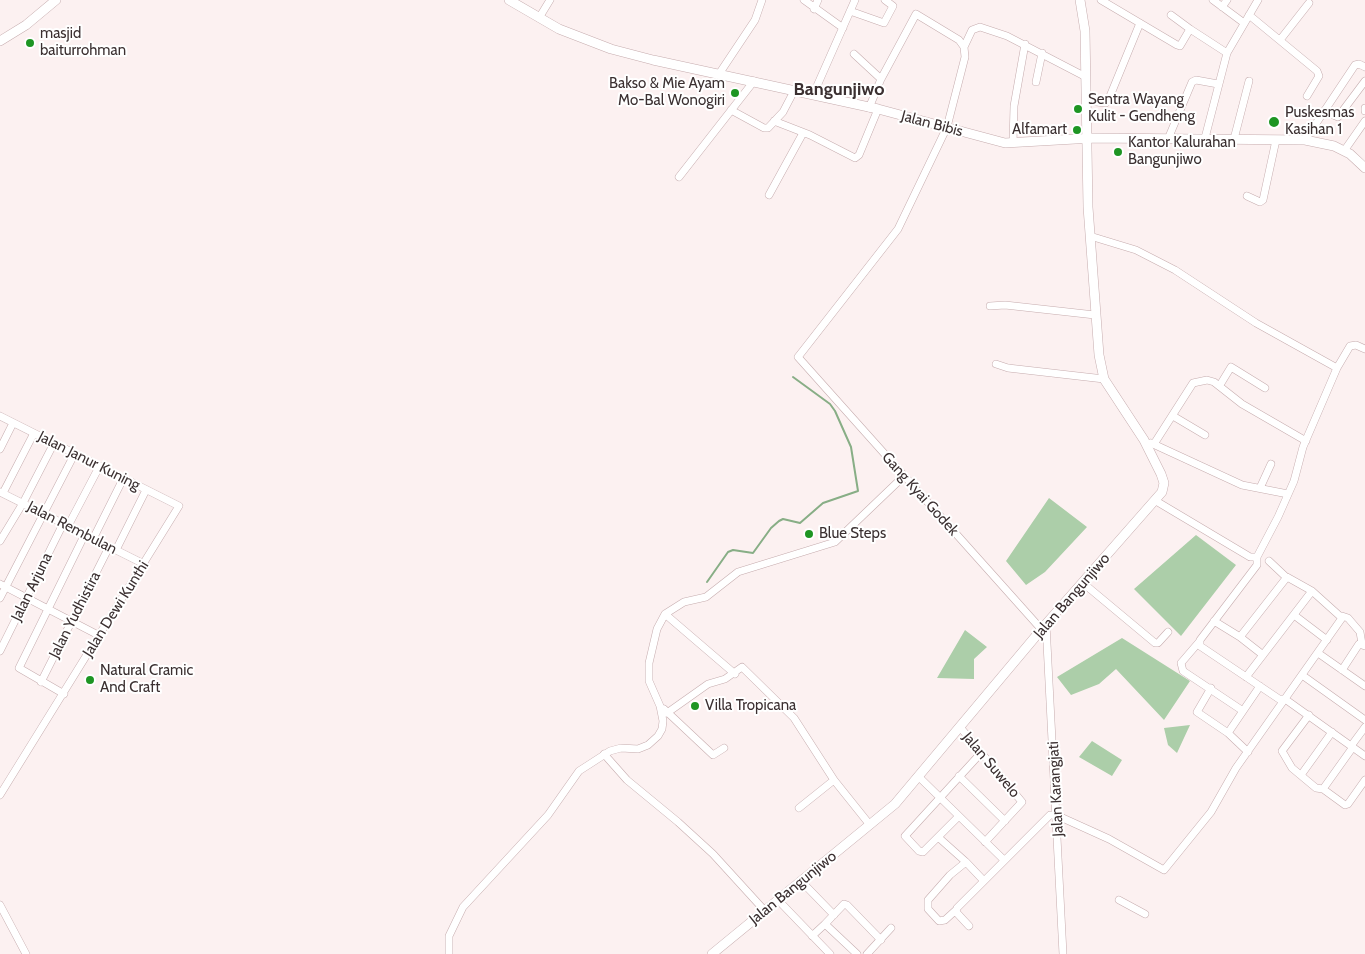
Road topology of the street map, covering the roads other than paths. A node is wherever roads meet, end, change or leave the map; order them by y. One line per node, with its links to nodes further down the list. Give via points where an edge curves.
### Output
1 (56, 0): 26 (main road)
2 (509, 0): 20 (main road, Jalan Bibis)
3 (550, 0): 20 (street)
4 (762, 0): 33 (street, via 755,20)
5 (804, 0): 16 (street)
6 (818, 0): 16 (street)
7 (855, 0): 17 (street)
8 (885, 0): 17 (street, via 893,6 884,23)
9 (1080, 0): 34 (main road, Jalan Bangunjiwo)
10 (1101, 0): 21 (street)
11 (1213, 0): 15 (street)
12 (1227, 0): 15 (street)
13 (1258, 0): 19 (street)
14 (1309, 2): 25 (street)
15 (1222, 7): 22 (street)
16 (814, 9): 23 (street)
17 (850, 11): 23 (street)
18 (1170, 15): 24 (street)
19 (1249, 15): 22 (street); 25 (street)
20 (539, 18): 33 (main road, Jalan Bibis, via 611,49)
21 (1140, 23): 24 (street, via 1179,46); 44 (street, via 1108,101)
22 (1244, 23): 31 (street)
23 (843, 28): 42 (street)
24 (1190, 29): 31 (street)
25 (1280, 40): 43 (street, via 1319,73)
26 (0, 41)
27 (1025, 44): 28 (street, via 976,28 969,34); 29 (street); 58 (street, via 1014,106)
28 (964, 47): 35 (street, via 959,40 916,14); 50 (street, via 965,57)
29 (1042, 53): 34 (street); 39 (street)
30 (854, 54): 35 (street)
31 (1227, 54): 40 (street)
32 (1365, 68): 47 (street, via 1356,65)
33 (719, 74): 38 (main road, Jalan Bibis)
34 (1084, 76): 44 (main road, Jalan Bangunjiwo)
35 (880, 79): 45 (street)
36 (1249, 80): 55 (street)
37 (1365, 81): 47 (street, via 1338,117)
38 (754, 82): 41 (main road, Jalan Bibis); 46 (street)
39 (1036, 82)
40 (1218, 84): 53 (street); 54 (street, via 1192,82)
41 (794, 91): 42 (main road, Jalan Bibis); 48 (street)
42 (813, 95): 45 (main road, Jalan Bibis)
43 (1307, 96)
44 (1086, 102): 52 (main road, Jalan Bangunjiwo)
45 (873, 109): 50 (main road, Jalan Bibis); 51 (street, via 859,156 855,158)
46 (731, 110): 48 (street, via 764,128); 61 (street)
47 (1324, 111): 57 (street)
48 (774, 121): 51 (street)
49 (1365, 122): 59 (street)
50 (947, 127): 58 (main road, Jalan Bibis); 86 (street, Gang Kyai Godek, via 898,229 798,357)
51 (803, 133): 62 (street)
52 (1086, 138): 54 (main road, Jalan Bibis); 58 (main road, Jalan Bibis); 64 (main road, Jalan Bangunjiwo)
53 (1205, 138): 54 (main road, Jalan Bibis); 55 (main road, Jalan Bibis)
54 (1168, 139)
55 (1234, 139): 56 (main road, Jalan Bibis)
56 (1276, 140): 57 (main road, Jalan Bibis); 63 (street, via 1263,200 1260,202)
57 (1305, 140): 59 (main road, Jalan Bibis)
58 (1012, 143)
59 (1344, 151): 60 (main road, Jalan Bibis)
60 (1365, 168)
61 (679, 177)
62 (769, 195)
63 (1247, 196)
64 (1090, 236): 66 (main road, Jalan Bangunjiwo); 69 (street, via 1136,250 1183,274 1256,323)
65 (990, 306): 66 (street)
66 (1095, 315): 70 (main road, Jalan Bangunjiwo)
67 (1365, 349): 69 (street, via 1350,346)
68 (996, 364): 70 (street)
69 (1337, 368): 79 (street)
70 (1104, 379): 78 (main road, Jalan Bangunjiwo)
71 (1220, 385): 72 (street, via 1231,367); 74 (street, via 1211,380 1193,383); 79 (street, via 1242,404)
72 (1265, 388)
73 (0, 416): 75 (street, Jalan Janur Kuning)
74 (1172, 416): 77 (street); 81 (street)
75 (13, 423): 76 (street, Jalan Janur Kuning); 82 (street)
76 (34, 433): 80 (street, Jalan Janur Kuning); 90 (street)
77 (1205, 435)
78 (1144, 440): 81 (street); 92 (main road, Jalan Bangunjiwo, via 1163,478 1162,492)
79 (1306, 440): 91 (street)
80 (54, 443): 83 (street, Jalan Janur Kuning); 93 (street)
81 (1154, 444): 88 (street, via 1242,485)
82 (0, 449)
83 (75, 453): 85 (street, Jalan Janur Kuning); 95 (street)
84 (1271, 464): 88 (street)
85 (99, 466): 87 (street, Jalan Janur Kuning); 96 (street, Jalan Arjuna)
86 (904, 476): 111 (street, via 835,542 738,572 706,597 684,602); 116 (street, Gang Kyai Godek)
87 (123, 479): 89 (street, Jalan Janur Kuning); 98 (street)
88 (1260, 488): 91 (street)
89 (146, 490): 94 (street, Jalan Janur Kuning); 100 (street, Jalan Yudhistira)
90 (2, 493): 93 (street, Jalan Rembulan)
91 (1288, 494): 101 (street)
92 (1156, 501): 101 (street, via 1250,556); 105 (main road, Jalan Bangunjiwo)
93 (23, 503): 95 (street, Jalan Rembulan); 99 (street)
94 (179, 506): 103 (street, Jalan Dewi Kunthi)
95 (44, 514): 96 (street, Jalan Rembulan); 106 (street)
96 (66, 525): 97 (street, Jalan Rembulan); 109 (street, Jalan Arjuna)
97 (85, 534): 98 (street, Jalan Rembulan); 110 (street)
98 (93, 539): 100 (street, Jalan Rembulan)
99 (0, 541)
100 (112, 549): 103 (street, Jalan Rembulan); 115 (street, Jalan Yudhistira)
101 (1257, 556): 114 (street, via 1257,566)
102 (1268, 561): 104 (street)
103 (144, 564): 118 (street, Jalan Dewi Kunthi)
104 (1286, 577): 107 (street); 119 (street)
105 (1083, 583): 116 (main road, Jalan Bangunjiwo); 117 (street, via 1155,643)
106 (3, 585): 108 (street); 109 (street)
107 (1312, 591): 112 (street); 113 (street)
108 (0, 598)
109 (28, 598): 110 (street); 123 (street, Jalan Arjuna)
110 (49, 609): 115 (street); 130 (street, via 19,669)
111 (665, 614): 127 (street); 136 (street, via 656,629 649,663 649,681)
112 (1294, 615): 120 (street); 125 (street)
113 (1342, 616): 120 (street); 122 (street, via 1360,632)
114 (1214, 621): 119 (street); 121 (street)
115 (72, 622): 118 (street); 130 (street, Jalan Yudhistira)
116 (1044, 627): 141 (main road, Jalan Bangunjiwo); 160 (street, Jalan Karangjati)
117 (1168, 632)
118 (100, 636): 134 (street, Jalan Dewi Kunthi)
119 (1240, 637): 125 (street)
120 (1327, 640): 124 (street)
121 (1199, 642): 129 (street, via 1201,647); 133 (street, via 1181,666 1183,671)
122 (1363, 645): 126 (street)
123 (0, 650)
124 (1318, 653): 126 (street); 128 (street)
125 (1263, 655): 129 (street)
126 (1342, 670): 132 (street)
127 (735, 674): 138 (street, via 708,684); 154 (street, via 742,667 794,718)
128 (1302, 675): 135 (street); 140 (street)
129 (1246, 677): 131 (street)
130 (41, 682): 134 (street)
131 (1260, 686): 135 (street, via 1279,699); 137 (street)
132 (1365, 686)
133 (1211, 688): 137 (street); 144 (street, via 1197,711)
134 (64, 694): 157 (street, Jalan Dewi Kunthi)
135 (1285, 699): 139 (street); 147 (street)
136 (660, 706): 138 (street); 149 (street, via 662,729 648,745)
137 (1243, 711): 144 (street)
138 (667, 712): 146 (street, via 713,755)
139 (1309, 715): 143 (street); 151 (street, via 1282,751 1292,768)
140 (1365, 720)
141 (960, 727): 148 (street, Jalan Suwelo); 152 (main road, Jalan Bangunjiwo)
142 (1365, 727): 145 (street)
143 (1332, 732): 145 (street); 151 (street)
144 (1228, 733): 147 (street)
145 (1352, 747): 150 (street); 156 (street)
146 (724, 748)
147 (1248, 752): 160 (street, via 1211,812 1164,870 1109,839)
148 (981, 753): 153 (street); 162 (street, Jalan Suwelo, via 1022,802)
149 (604, 754): 174 (street, via 627,780 712,854); 184 (street, via 579,771 548,815 463,907 449,936)
150 (1365, 756)
151 (1301, 775): 156 (street)
152 (918, 776): 158 (street); 163 (main road, Jalan Bangunjiwo, via 895,804)
153 (959, 776): 158 (street); 162 (street)
154 (834, 780): 159 (street); 163 (street)
155 (1365, 780): 156 (street, via 1347,805)
156 (1323, 790)
157 (0, 795)
158 (938, 797): 161 (street); 164 (street, via 904,836 922,852)
159 (799, 808)
160 (1056, 815): 166 (street, via 1044,818); 188 (street, Jalan Karangjati)
161 (958, 817): 164 (street); 165 (street)
162 (1005, 821): 165 (street)
163 (870, 825): 168 (main road, Jalan Bangunjiwo)
164 (938, 837): 167 (street)
165 (985, 842): 166 (street)
166 (1004, 860): 169 (street)
167 (966, 862): 169 (street); 173 (street, via 931,894 927,903 939,921)
168 (801, 881): 170 (main road, Jalan Bangunjiwo); 176 (street)
169 (984, 881): 173 (street)
170 (778, 900): 174 (main road, Jalan Bangunjiwo); 180 (street)
171 (1119, 900): 175 (street)
172 (0, 905): 183 (street)
173 (956, 910): 178 (street)
174 (765, 911): 185 (main road, Jalan Bangunjiwo)
175 (1145, 914)
176 (834, 915): 177 (street); 181 (street, via 844,904 847,905)
177 (825, 924): 180 (street); 187 (street)
178 (969, 926)
179 (891, 928): 181 (street)
180 (812, 936): 186 (street)
181 (881, 940): 182 (street)
182 (871, 952)
183 (26, 954)
184 (449, 954)
185 (712, 954)
186 (830, 954)
187 (857, 954)
188 (1063, 954)

